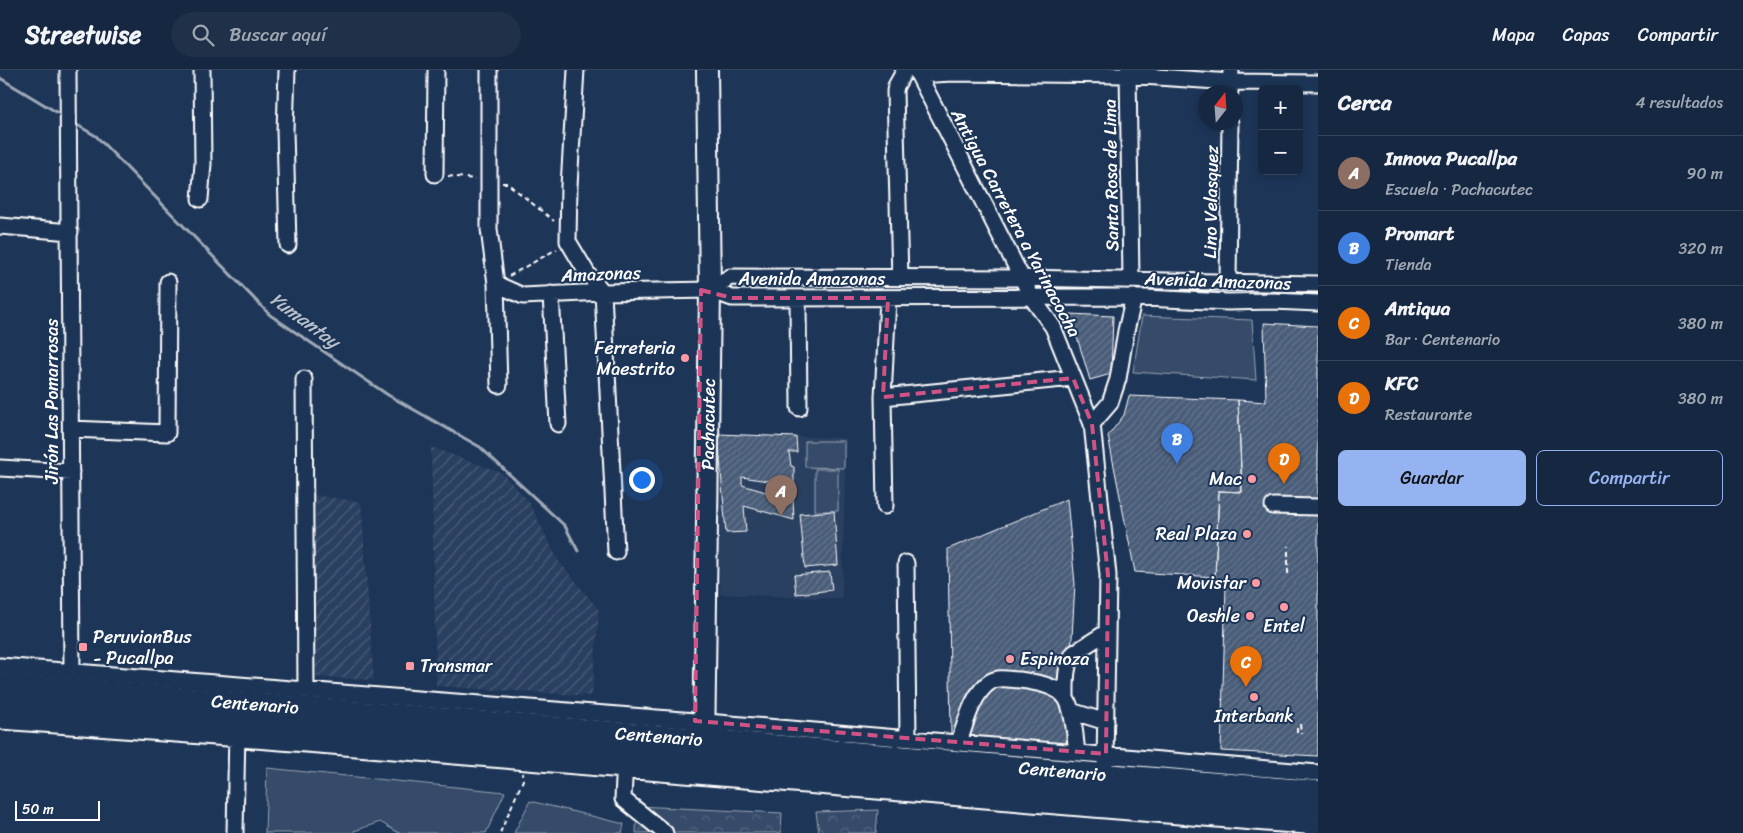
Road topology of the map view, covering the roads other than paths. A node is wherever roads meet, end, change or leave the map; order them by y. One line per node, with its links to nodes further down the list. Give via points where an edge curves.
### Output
1 (68, 70): 17 (street, Jirón Las Pomarrosas)
2 (202, 70): 15 (street)
3 (287, 70): 18 (street)
4 (436, 70): 14 (street)
5 (489, 70): 24 (street, via 489,229)
6 (576, 70): 27 (street, via 565,244)
7 (698, 70): 26 (main road, Pachacutec)
8 (707, 70): 26 (main road, Pachacutec)
9 (916, 71): 10 (street); 19 (street, via 895,91); 20 (street, Antigua Carretera a Yarinacocha)
10 (1128, 73): 11 (street); 21 (street, Santa Rosa de Lima)
11 (1231, 82): 12 (street)
12 (1318, 83)
13 (1230, 130): 23 (street, Lino Velasquez)
14 (435, 174)
15 (200, 199)
16 (0, 226): 17 (street)
17 (70, 232): 41 (street, Jirón Las Pomarrosas)
18 (288, 245)
19 (900, 278): 20 (street, Avenida Amazonas); 26 (street, Avenida Amazonas, via 730,277)
20 (1022, 278): 21 (street, Avenida Amazonas); 31 (street, Antigua Carretera a Yarinacocha)
21 (1131, 280): 23 (street, Avenida Amazonas)
22 (168, 282): 41 (street, via 167,433)
23 (1228, 282): 25 (street, Avenida Amazonas)
24 (496, 284): 28 (street, Amazonas, via 523,296); 36 (street)
25 (1318, 284)
26 (705, 290): 27 (street, Amazonas); 32 (street, Avenida Amazonas, via 732,298); 61 (main road, Pachacutec)
27 (603, 292): 28 (street, Amazonas); 47 (street)
28 (551, 294): 39 (street)
29 (1134, 297): 31 (street, Avenida Amazonas); 33 (street, Avenida Amazonas); 40 (street, via 1118,380 1110,403)
30 (888, 298): 31 (street, Avenida Amazonas); 32 (street, Avenida Amazonas); 37 (street)
31 (1032, 298): 34 (street, Antigua Carretera a Yarinacocha, via 1053,327)
32 (798, 299): 38 (street)
33 (1318, 303)
34 (1072, 378): 37 (street); 40 (street, Antigua Carretera a Yarinacocha)
35 (304, 379): 53 (street)
36 (500, 385)
37 (883, 397): 44 (street)
38 (798, 408)
39 (558, 424)
40 (1092, 424): 49 (street, Antigua Carretera a Yarinacocha, via 1108,575)
41 (71, 429): 43 (street, Jirón Las Pomarrosas)
42 (0, 468): 43 (street)
43 (71, 472): 51 (street, Jirón Las Pomarrosas)
44 (885, 506)
45 (1274, 506): 46 (street)
46 (1318, 507)
47 (616, 552)
48 (906, 563): 59 (street)
49 (1107, 632): 55 (street, via 1070,658 1066,684); 58 (street, Antigua Carretera a Yarinacocha)
50 (0, 666): 51 (street)
51 (72, 672): 53 (street)
52 (0, 684): 57 (highway, Centenario)
53 (306, 690): 61 (street)
54 (0, 704): 57 (highway, Centenario)
55 (1068, 704): 58 (street); 60 (street, via 1054,688 1031,681 997,679 980,692); 62 (street)
56 (0, 721): 57 (street)
57 (238, 721): 61 (highway, Centenario); 63 (highway, Centenario); 63 (street, via 520,761); 70 (street)
58 (1106, 722): 65 (street, Antigua Carretera a Yarinacocha)
59 (908, 738): 60 (street); 61 (street)
60 (958, 742): 62 (street)
61 (700, 745): 63 (highway, Centenario); 65 (highway, Centenario); 65 (street)
62 (1077, 753): 65 (street)
63 (624, 762): 71 (street, via 623,799)
64 (1318, 773): 65 (street)
65 (1105, 784): 66 (highway, Centenario); 68 (highway, Centenario)
66 (1318, 792)
67 (1318, 809): 68 (highway, Centenario)
68 (1254, 820): 69 (street)
69 (1318, 827)
70 (235, 833)
71 (665, 833)

